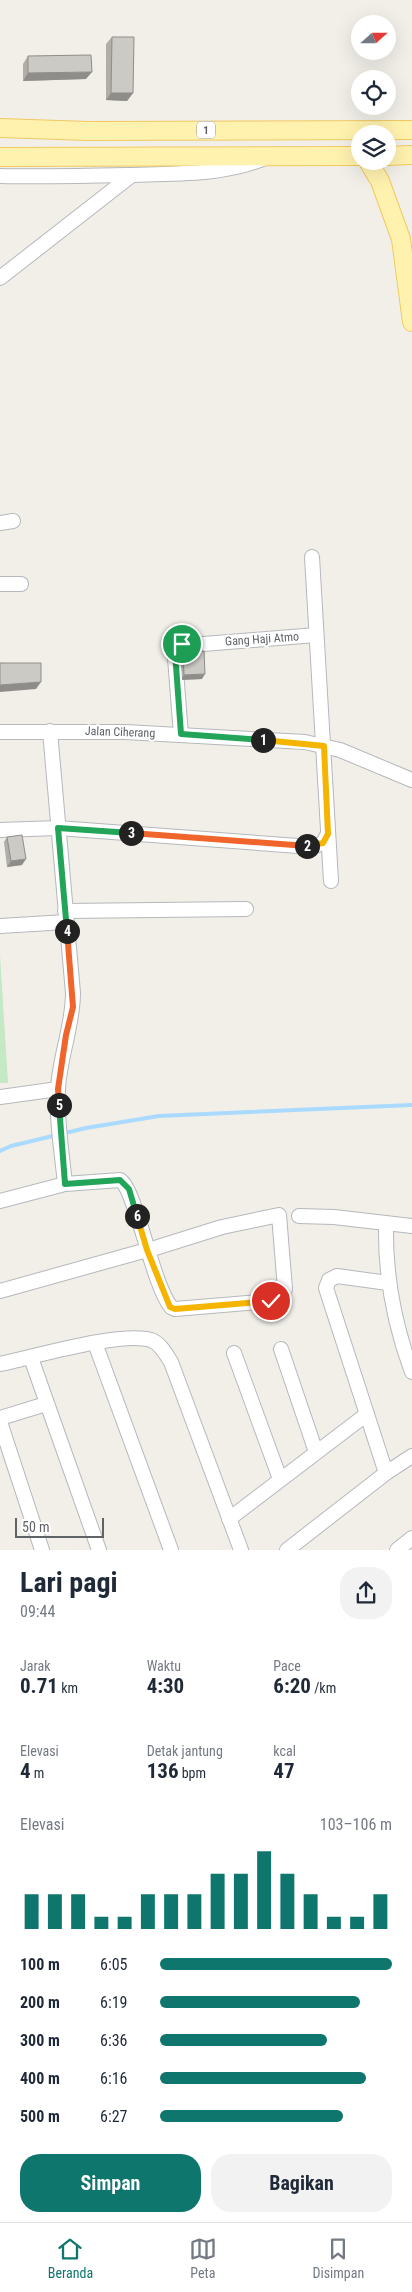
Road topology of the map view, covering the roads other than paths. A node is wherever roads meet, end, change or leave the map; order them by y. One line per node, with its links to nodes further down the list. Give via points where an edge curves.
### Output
1 (0, 128): 2 (main road, 1, via 88,131)
2 (412, 130)
3 (412, 155): 6 (main road)
4 (270, 156): 5 (main road, 1); 7 (main road, 1); 9 (street, via 216,172)
5 (351, 156)
6 (396, 156)
7 (0, 157)
8 (373, 170): 12 (main road, via 400,239)
9 (132, 175): 10 (street, via 68,178); 11 (street)
10 (0, 176)
11 (0, 278)
12 (412, 322)
13 (312, 557): 16 (street)
14 (0, 584): 15 (street)
15 (21, 584)
16 (316, 635): 19 (street, Gang Haji Atmo, via 178,646 175,658); 20 (street)
17 (50, 731): 18 (street, Jalan Ciherang); 19 (street, Jalan Ciherang); 22 (street)
18 (0, 732)
19 (181, 734): 20 (street, Jalan Ciherang)
20 (324, 746): 21 (street, Jalan Ciherang); 24 (street)
21 (412, 780)
22 (58, 828): 23 (street); 24 (street, via 312,847 323,843); 27 (street)
23 (0, 830)
24 (328, 834): 25 (street)
25 (331, 881)
26 (246, 909): 27 (street)
27 (65, 917): 28 (street); 29 (street, via 73,1007)
28 (0, 926)
29 (58, 1089): 30 (street); 31 (street)
30 (0, 1097)
31 (65, 1184): 32 (street); 36 (street, via 110,1179 124,1182)
32 (0, 1201)
33 (299, 1216): 34 (street)
34 (386, 1224): 35 (street); 37 (street)
35 (412, 1226)
36 (147, 1250): 36 (street, via 222,1227 279,1215 285,1289 278,1300 173,1308 168,1305); 38 (street)
37 (388, 1283): 44 (street); 46 (street, via 337,1276 327,1283 328,1295)
38 (0, 1291)
39 (95, 1343): 42 (street); 53 (street, via 139,1338 153,1340 163,1349 171,1362); 57 (street)
40 (281, 1349): 49 (street)
41 (234, 1353): 52 (street)
42 (31, 1358): 43 (street); 45 (street)
43 (0, 1364)
44 (412, 1372)
45 (46, 1404): 47 (street); 56 (street)
46 (367, 1414): 49 (street); 51 (street)
47 (0, 1418)
48 (0, 1422): 55 (street)
49 (316, 1452): 52 (street)
50 (412, 1456): 51 (street)
51 (386, 1473): 59 (street)
52 (280, 1480): 53 (street)
53 (229, 1519): 58 (street)
54 (412, 1538): 60 (street)
55 (42, 1550)
56 (99, 1550)
57 (171, 1550)
58 (241, 1550)
59 (287, 1550)
60 (397, 1550)

